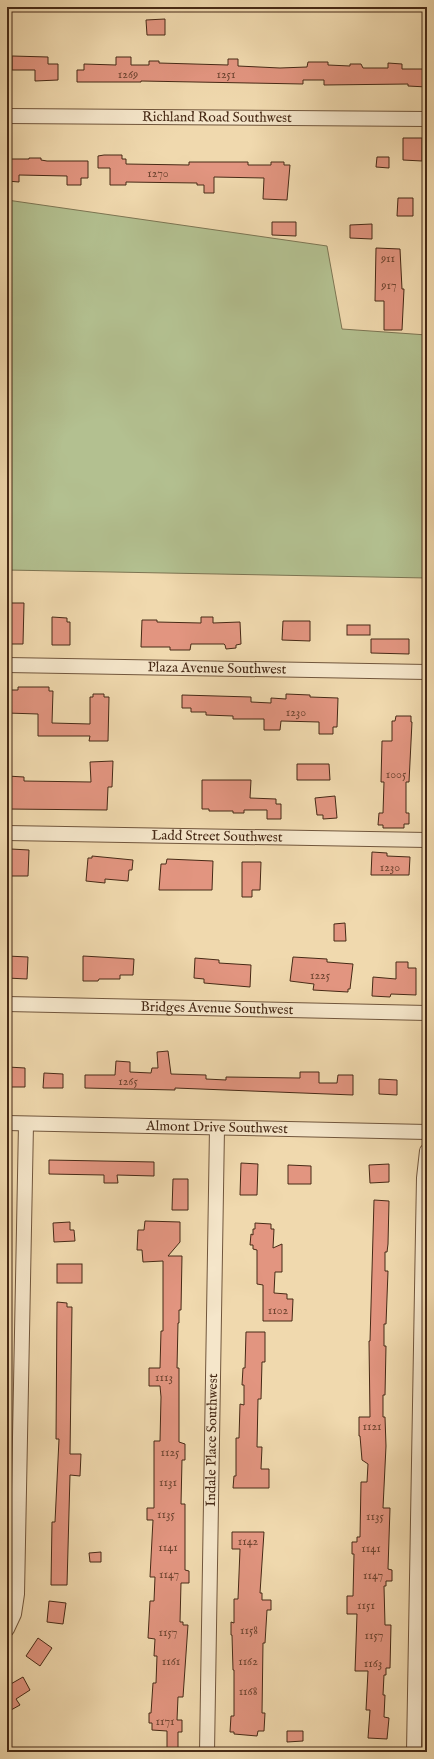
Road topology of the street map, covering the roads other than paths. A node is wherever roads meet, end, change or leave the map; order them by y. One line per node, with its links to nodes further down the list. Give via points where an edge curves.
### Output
1 (7, 116): 2 (street, Richland Road Southwest)
2 (427, 119)
3 (7, 665): 4 (street, Plaza Avenue Southwest)
4 (427, 672)
5 (7, 833): 6 (street, Ladd Street Southwest)
6 (427, 840)
7 (7, 1004): 8 (street, Bridges Avenue Southwest)
8 (427, 1013)
9 (7, 1123): 10 (street, Almont Drive Southwest)
10 (26, 1124): 11 (street, Almont Drive Southwest); 16 (street, via 17,1594 14,1614)
11 (216, 1128): 12 (street, Almont Drive Southwest); 17 (street, Indale Place Southwest)
12 (427, 1132)
13 (427, 1151): 14 (street, via 424,1178)
14 (425, 1232): 15 (street)
15 (423, 1507): 18 (street)
16 (7, 1629)
17 (207, 1752)
18 (414, 1752)

